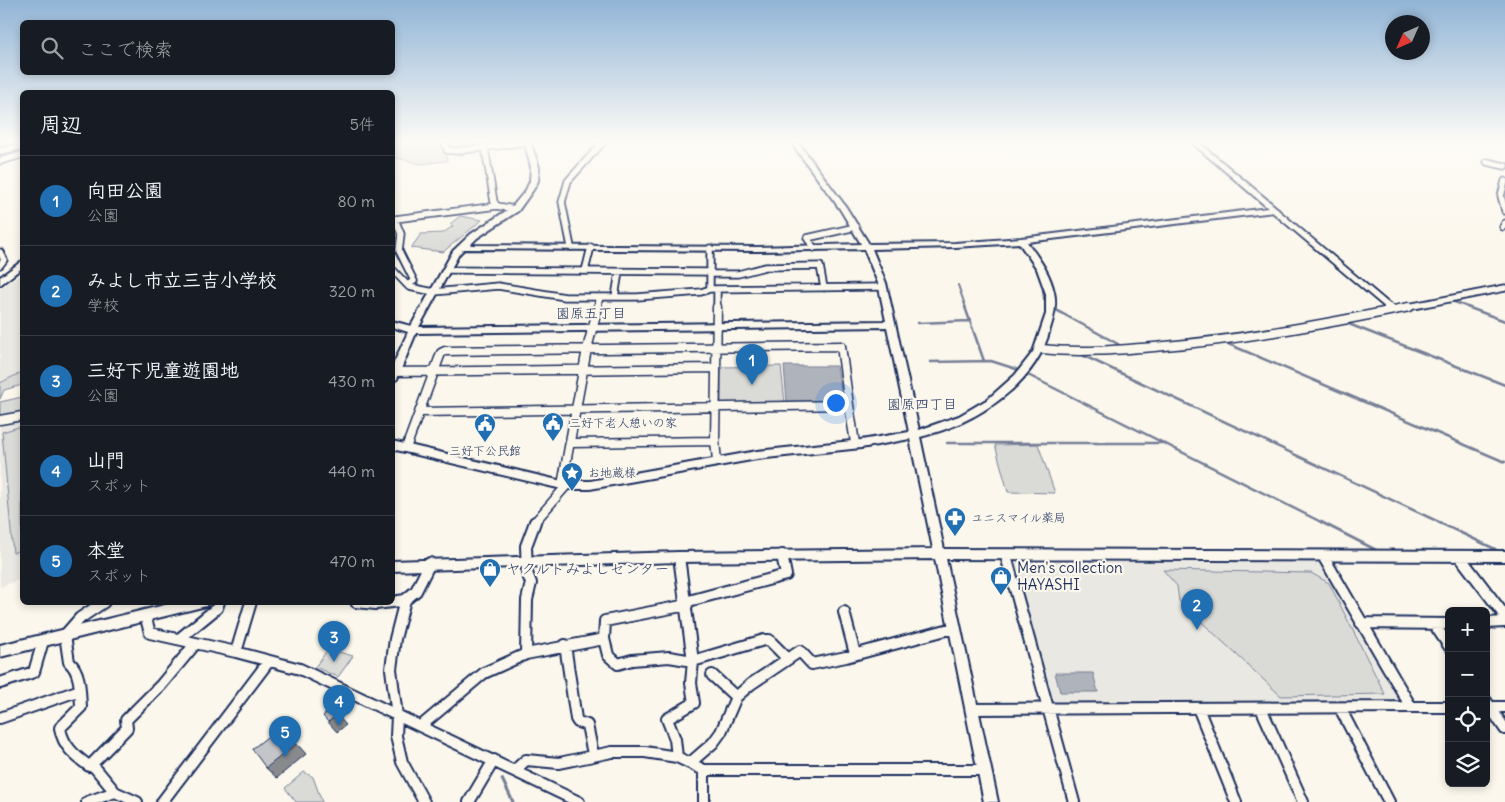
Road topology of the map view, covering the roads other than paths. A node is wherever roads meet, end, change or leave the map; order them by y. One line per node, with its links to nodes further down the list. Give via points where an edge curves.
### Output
1 (490, 178): 7 (street, via 494,202)
2 (534, 178): 8 (street, via 530,190)
3 (571, 178): 14 (street, via 562,202)
4 (820, 178): 11 (street)
5 (1237, 178): 9 (street)
6 (1505, 181): 10 (street, via 1501,190)
7 (498, 206): 8 (street); 28 (street, via 395,218 401,234 399,251 414,280)
8 (515, 209): 13 (street)
9 (1274, 210): 12 (street); 36 (street)
10 (1505, 212)
11 (856, 227): 17 (street, via 807,238); 18 (street)
12 (1021, 240): 18 (street); 44 (street, via 1037,260 1047,280 1052,304)
13 (463, 247): 14 (street); 22 (street)
14 (571, 247): 15 (street)
15 (591, 247): 16 (street); 23 (street)
16 (710, 248): 17 (street); 26 (street)
17 (814, 248): 18 (street)
18 (868, 248): 29 (street)
19 (0, 252): 20 (street, via 4,260)
20 (0, 265)
21 (20, 266): 27 (main road)
22 (446, 270): 23 (street); 33 (street)
23 (585, 271): 25 (street)
24 (395, 272): 28 (street)
25 (619, 272): 26 (street); 35 (street)
26 (711, 273): 30 (street, via 738,274 765,267 820,266); 32 (street)
27 (0, 282)
28 (407, 285): 33 (street)
29 (883, 287): 30 (street); 37 (street)
30 (824, 288): 32 (street)
31 (1505, 288): 36 (street)
32 (713, 289): 35 (street); 39 (street)
33 (434, 292): 34 (street, via 498,286 565,297); 41 (street)
34 (600, 297): 35 (street); 40 (street)
35 (614, 297)
36 (1391, 309): 44 (street, via 1182,346 1065,352)
37 (890, 324): 39 (street); 56 (street)
38 (395, 325): 41 (street)
39 (717, 327): 40 (street); 42 (street)
40 (592, 328): 41 (street); 43 (street)
41 (413, 330): 47 (street)
42 (717, 348): 43 (street); 45 (street); 50 (street, via 841,346)
43 (587, 349): 46 (street); 48 (street, via 445,351 441,353)
44 (1041, 349): 56 (street, via 1006,392 994,401 946,425)
45 (716, 368): 46 (street); 51 (street)
46 (583, 371): 48 (street); 52 (street)
47 (395, 373)
48 (435, 373): 49 (street); 53 (street)
49 (395, 375)
50 (849, 405): 51 (street); 59 (street)
51 (716, 407): 52 (street); 57 (street)
52 (577, 409): 53 (street); 58 (street)
53 (420, 412): 61 (street)
54 (20, 416): 55 (street)
55 (0, 420)
56 (914, 435): 59 (street); 64 (street)
57 (715, 441): 58 (street); 62 (street)
58 (571, 443): 63 (street)
59 (855, 444): 62 (street)
60 (395, 446): 61 (street)
61 (406, 448): 63 (street)
62 (717, 461): 63 (street, via 614,482)
63 (565, 485): 72 (street, via 533,525 526,546)
64 (940, 554): 65 (street); 66 (street); 89 (street)
65 (782, 555): 70 (street); 76 (street, via 786,575)
66 (1006, 556): 67 (street); 109 (street)
67 (1323, 556): 68 (street); 86 (street)
68 (1460, 556): 69 (street); 83 (street)
69 (1505, 556)
70 (679, 557): 72 (street); 76 (street)
71 (430, 563): 72 (street); 73 (street); 74 (street, via 416,590)
72 (526, 563): 99 (street, via 531,583 527,600)
73 (395, 566)
74 (405, 600): 75 (street); 118 (street, via 391,668)
75 (395, 602)
76 (686, 603): 91 (street, via 605,622); 103 (street)
77 (190, 605): 82 (street)
78 (218, 605): 92 (street)
79 (250, 605): 98 (street)
80 (88, 607): 90 (street)
81 (844, 612): 100 (street)
82 (145, 615): 90 (street); 92 (street, via 150,633)
83 (1505, 616)
84 (1505, 622): 85 (street)
85 (1490, 623)
86 (1361, 624): 87 (street); 110 (street)
87 (1434, 624): 88 (street); 93 (street)
88 (1445, 624)
89 (955, 630): 100 (street); 117 (street)
90 (65, 635): 94 (street); 106 (street, via 69,662 75,667)
91 (604, 639): 96 (street); 103 (street, via 608,655 618,664 668,657)
92 (178, 640): 95 (street)
93 (1445, 640)
94 (42, 641): 97 (street); 105 (street, via 34,672)
95 (196, 643): 98 (street); 126 (street, via 161,686 126,720 127,728)
96 (565, 644): 99 (street); 122 (street, via 576,719 587,725)
97 (0, 651)
98 (236, 652): 102 (street)
99 (526, 654): 120 (street, via 484,674)
100 (855, 654): 101 (street, via 812,664 800,651)
101 (788, 659): 103 (street, via 772,642 764,640); 107 (street)
102 (269, 661): 118 (street, via 300,669); 133 (street)
103 (693, 661): 123 (street, via 694,703 667,719 675,739)
104 (712, 675): 107 (street)
105 (0, 683)
106 (80, 690): 119 (street); 126 (street, via 81,707 60,728 60,735 70,750 89,766)
107 (736, 697): 125 (street, via 721,732)
108 (1490, 705): 112 (street)
109 (1049, 707): 113 (street); 117 (street); 139 (street)
110 (1411, 707): 111 (street); 115 (street)
111 (1445, 707)
112 (1505, 707)
113 (1198, 708): 114 (street); 140 (street)
114 (1261, 708): 115 (street); 141 (street)
115 (1340, 708): 142 (street)
116 (1490, 708): 121 (street)
117 (972, 709): 129 (street)
118 (397, 714): 120 (street); 134 (street, via 396,735 403,765)
119 (0, 718)
120 (421, 726): 124 (street)
121 (1505, 729)
122 (593, 754): 123 (street, via 645,752); 127 (street, via 559,763 526,760)
123 (677, 757): 125 (street)
124 (494, 760): 127 (street); 135 (street)
125 (690, 763): 128 (street)
126 (92, 764): 130 (street)
127 (515, 770): 136 (street)
128 (704, 770): 129 (street); 137 (street)
129 (984, 770): 138 (street)
130 (115, 792): 131 (street); 132 (street)
131 (87, 802)
132 (137, 802)
133 (162, 802)
134 (424, 802)
135 (469, 802)
136 (579, 802)
137 (704, 802)
138 (991, 802)
139 (1074, 802)
140 (1236, 802)
141 (1303, 802)
142 (1389, 802)

